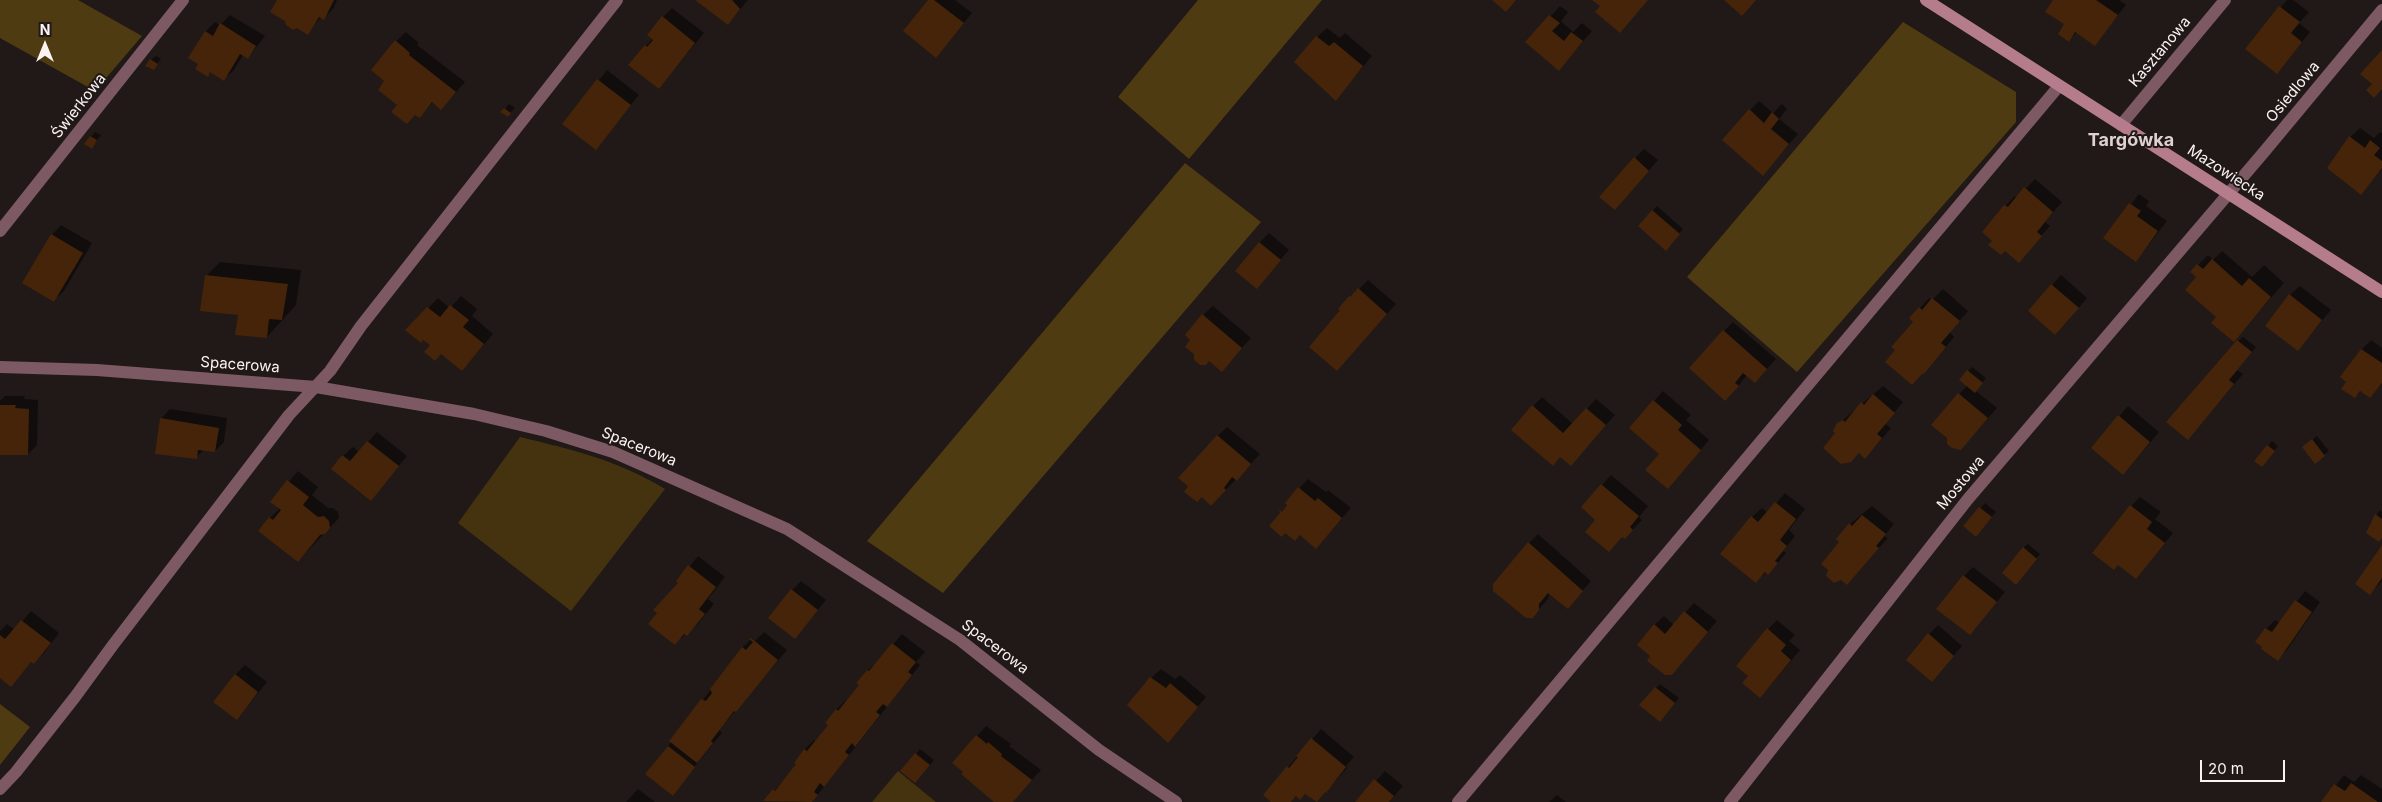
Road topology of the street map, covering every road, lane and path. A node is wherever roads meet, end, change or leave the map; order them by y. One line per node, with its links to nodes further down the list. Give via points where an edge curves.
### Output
1 (183, 0): 9 (street, Świerkowa)
2 (617, 0): 12 (street)
3 (1926, 0): 6 (street, Mazowiecka)
4 (2225, 0): 7 (street, Kasztanowa)
5 (2382, 10): 8 (street, Osiedlowa)
6 (2059, 86): 7 (street, Mazowiecka); 15 (street)
7 (2121, 125): 8 (street, Mazowiecka)
8 (2227, 194): 10 (street, Mazowiecka); 16 (street, Mostowa, via 1968,500)
9 (0, 231)
10 (2382, 292)
11 (0, 367): 12 (street, Spacerowa, via 97,370)
12 (316, 387): 13 (street, via 289,415 75,697); 14 (street, Spacerowa, via 474,414 546,431 613,452 787,529 960,640 1099,750)
13 (0, 789)
14 (1176, 802)
15 (1458, 802)
16 (1730, 802)

